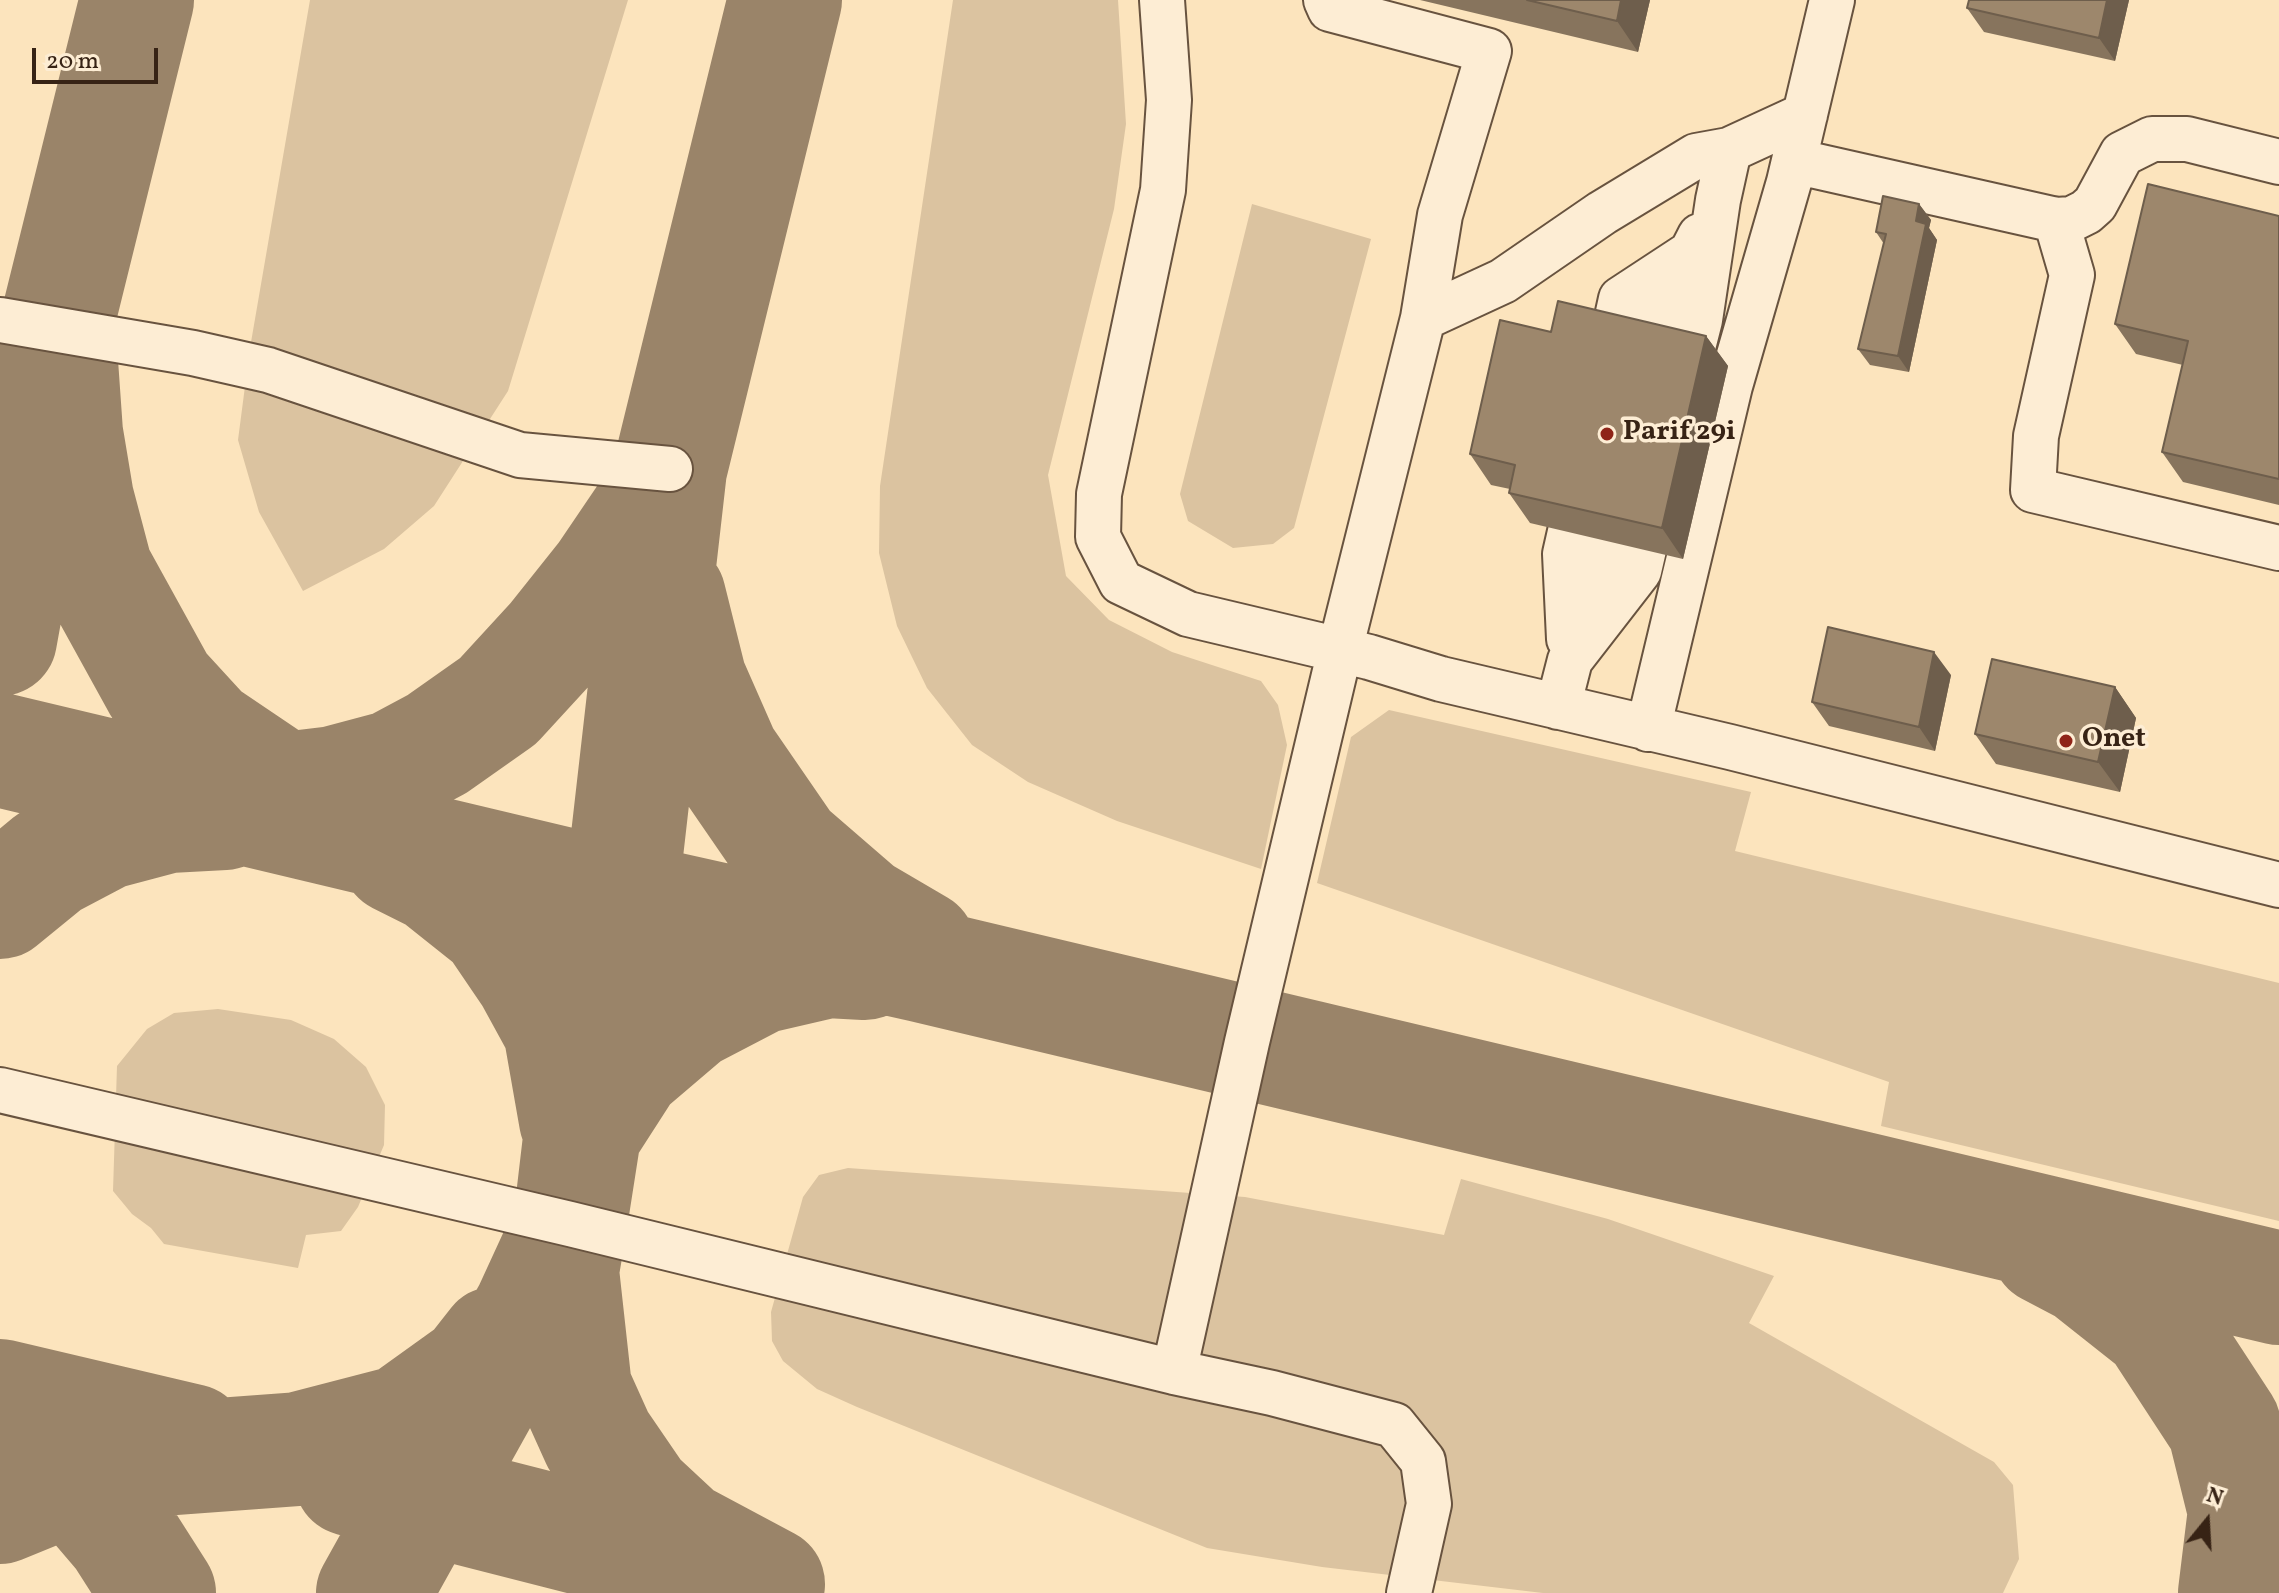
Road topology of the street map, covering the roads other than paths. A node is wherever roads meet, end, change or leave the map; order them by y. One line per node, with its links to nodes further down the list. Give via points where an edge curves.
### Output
1 (1162, 0): 15 (lane, via 1169,100 1163,190 1099,494 1098,537 1121,582 1134,589 1188,614)
2 (1326, 0): 10 (lane, via 1330,9 1489,51 1440,215)
3 (1832, 0): 4 (lane)
4 (1805, 115): 5 (lane); 7 (lane)
5 (1729, 150): 8 (lane); 10 (lane, via 1696,156 1503,281)
6 (2279, 162): 9 (lane, via 2187,139 2152,139 2122,154 2086,212)
7 (1792, 172): 9 (lane); 17 (lane, via 1730,386)
8 (1718, 200): 12 (lane, via 1700,320); 12 (lane, via 1690,254 1621,299)
9 (2056, 220): 14 (lane, via 2072,275 2036,436 2033,490)
10 (1423, 318): 15 (lane)
11 (0, 320): 13 (lane, via 253,366 520,455)
12 (1633, 432): 16 (lane, via 1606,559)
13 (670, 469)
14 (2279, 548)
15 (1340, 650): 16 (lane); 20 (lane)
16 (1558, 707): 17 (lane)
17 (1648, 729): 18 (lane)
18 (2279, 885)
19 (0, 1090): 20 (lane)
20 (1174, 1372): 21 (lane, via 1394,1425 1423,1461 1429,1504)
21 (1409, 1593)

